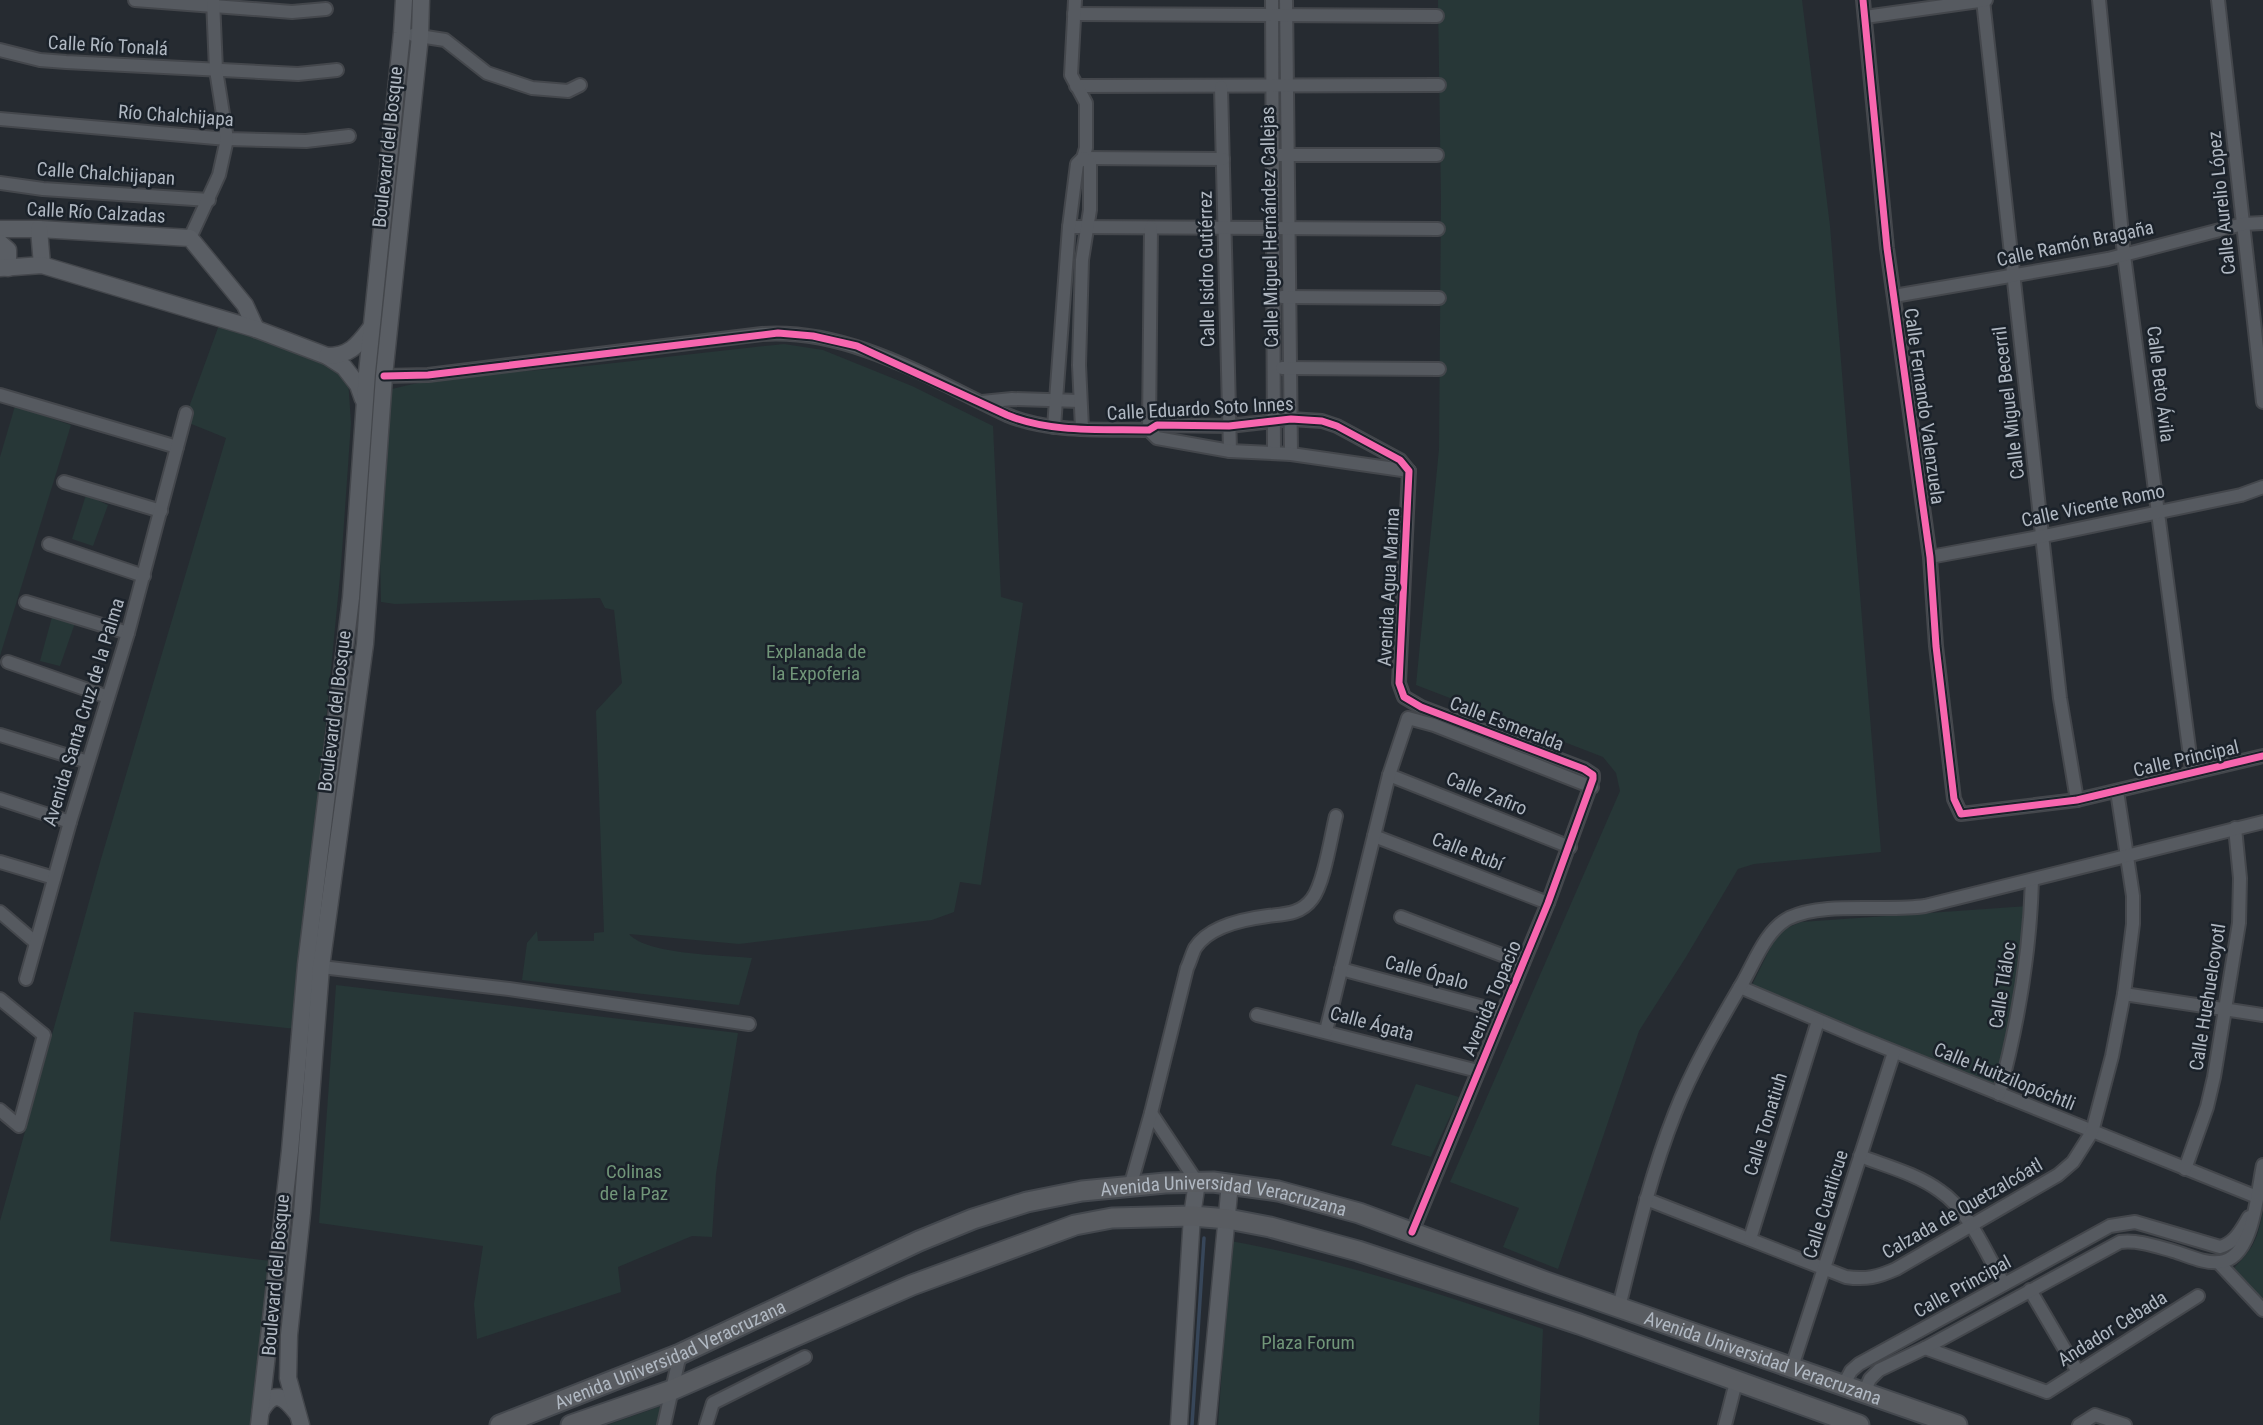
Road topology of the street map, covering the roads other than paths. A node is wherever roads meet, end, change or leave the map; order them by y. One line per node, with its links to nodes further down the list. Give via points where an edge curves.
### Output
1 (135, 0): 11 (street)
2 (404, 0): 17 (main road, Boulevard del Bosque)
3 (421, 0): 18 (main road, Boulevard del Bosque)
4 (1075, 0): 13 (street)
5 (1272, 0): 14 (street, Calle Miguel Hernández Callejas)
6 (1286, 0): 14 (street, Calle Miguel Hernández Callejas)
7 (1863, 0): 16 (street, Calle Fernando Valenzuela)
8 (1984, 0): 16 (street); 56 (street, Calle Miguel Becerril)
9 (2099, 0): 53 (street, Calle Beto Ávila)
10 (2218, 0): 41 (street, Calle Aurelio López)
11 (214, 3): 12 (street, via 292,12); 20 (street)
12 (326, 9)
13 (1074, 14): 14 (street); 24 (street, via 1071,75)
14 (1279, 15): 15 (street); 25 (street, Calle Miguel Hernández Callejas); 26 (street, Calle Miguel Hernández Callejas)
15 (1437, 16)
16 (1865, 17): 58 (street, Calle Fernando Valenzuela)
17 (402, 33): 18 (street); 29 (main road, Boulevard del Bosque)
18 (420, 36): 22 (street, via 445,40 487,73 532,88 568,91); 30 (main road, Boulevard del Bosque)
19 (0, 50): 20 (street, Calle Río Tonalá, via 40,60)
20 (216, 70): 21 (street, Calle Río Tonalá, via 298,74); 32 (street)
21 (337, 70)
22 (580, 85)
23 (1439, 85): 26 (street)
24 (1076, 86): 27 (street); 36 (street, via 1086,103)
25 (1273, 86): 26 (street); 27 (street); 33 (street, Calle Miguel Hernández Callejas)
26 (1287, 86): 34 (street, Calle Miguel Hernández Callejas)
27 (1221, 87): 37 (street, Calle Isidro Gutiérrez)
28 (0, 119): 32 (street, Río Chalchijapa)
29 (393, 124): 30 (main road); 63 (main road, Boulevard del Bosque)
30 (411, 125): 69 (main road, Boulevard del Bosque)
31 (349, 136): 32 (street, Río Chalchijapa, via 306,141)
32 (227, 139): 39 (street)
33 (1273, 155): 34 (street); 43 (street, Calle Miguel Hernández Callejas)
34 (1288, 155): 35 (street); 47 (street, Calle Miguel Hernández Callejas)
35 (1437, 155)
36 (1083, 158): 37 (street); 44 (street, via 1077,164); 45 (street, via 1090,163)
37 (1223, 159): 42 (street, Calle Isidro Gutiérrez)
38 (0, 183): 39 (street, Calle Chalchijapan)
39 (209, 200): 51 (street)
40 (2263, 223): 41 (street, Calle Ramón Bragaña)
41 (2243, 224): 53 (street, Calle Ramón Bragaña); 74 (street, Calle Aurelio López)
42 (1224, 227): 43 (street); 46 (street); 79 (street, Calle Isidro Gutiérrez)
43 (1273, 227): 47 (street); 57 (street, Calle Miguel Hernández Callejas)
44 (1069, 228): 45 (street); 71 (street)
45 (1088, 228): 46 (street); 72 (street, via 1082,260)
46 (1152, 228): 82 (street)
47 (1289, 228): 50 (street); 60 (street, Calle Miguel Hernández Callejas)
48 (0, 229): 49 (main road, Calle Río Calzadas)
49 (39, 229): 51 (main road, Calle Río Calzadas); 54 (main road)
50 (1438, 229)
51 (190, 238): 59 (main road)
52 (0, 243): 55 (main road, via 8,250)
53 (2124, 255): 56 (street, Calle Ramón Bragaña); 91 (street, Calle Beto Ávila)
54 (42, 265): 55 (main road); 62 (main road)
55 (4, 268)
56 (2012, 275): 58 (street, Calle Ramón Bragaña); 92 (street, Calle Miguel Becerril)
57 (1274, 296): 60 (street); 66 (street, Calle Miguel Hernández Callejas)
58 (1894, 296): 94 (street, Calle Fernando Valenzuela)
59 (238, 297): 62 (main road, via 236,313); 64 (main road)
60 (1289, 297): 61 (street); 67 (street, Calle Miguel Hernández Callejas)
61 (1439, 298)
62 (222, 319): 64 (main road)
63 (371, 328): 65 (main road, via 354,350); 75 (main road, Boulevard del Bosque)
64 (256, 329): 65 (main road)
65 (327, 356): 75 (main road, via 352,375)
66 (1274, 368): 67 (street); 78 (street, Calle Miguel Hernández Callejas)
67 (1290, 368): 68 (street); 77 (street, Calle Miguel Hernández Callejas)
68 (1439, 369)
69 (384, 376): 73 (street, Calle Eduardo Soto Innes, via 428,375 778,333 857,346); 96 (main road, Boulevard del Bosque)
70 (0, 395): 83 (street)
71 (1056, 401): 72 (street); 73 (street); 80 (street)
72 (1080, 401): 81 (street)
73 (982, 402): 80 (street, Calle Eduardo Soto Innes, via 1016,419)
74 (2263, 402)
75 (364, 404): 95 (main road, Boulevard del Bosque)
76 (186, 413): 83 (street, Avenida Santa Cruz de la Palma)
77 (1291, 419): 78 (street, Calle Eduardo Soto Innes); 86 (street, Calle Miguel Hernández Callejas); 87 (street, Calle Eduardo Soto Innes, via 1337,426 1400,460)
78 (1273, 421): 79 (street, Calle Eduardo Soto Innes); 85 (street, Calle Miguel Hernández Callejas)
79 (1229, 426): 82 (street, Calle Eduardo Soto Innes, via 1157,425); 84 (street, Calle Isidro Gutiérrez)
80 (1054, 427): 81 (street, Calle Eduardo Soto Innes)
81 (1082, 428): 82 (street, Calle Eduardo Soto Innes)
82 (1149, 430): 84 (street, Calle Eduardo Soto Innes, via 1157,438)
83 (177, 447): 90 (street, Avenida Santa Cruz de la Palma)
84 (1230, 451): 85 (street, Calle Eduardo Soto Innes)
85 (1274, 453): 86 (street, Calle Eduardo Soto Innes)
86 (1291, 454): 87 (street, Calle Eduardo Soto Innes)
87 (1409, 471): 102 (street, Avenida Agua Marina, via 1399,683)
88 (64, 482): 90 (street)
89 (2263, 487): 91 (street, Calle Vicente Romo)
90 (161, 510): 97 (street, Avenida Santa Cruz de la Palma)
91 (2157, 512): 92 (street, Calle Vicente Romo); 106 (street, Calle Beto Ávila)
92 (2044, 536): 94 (street, Calle Vicente Romo); 111 (street, Calle Miguel Becerril, via 2060,698)
93 (49, 544): 97 (street)
94 (1930, 556): 112 (street, Calle Fernando Valenzuela, via 1954,799)
95 (352, 571): 96 (main road); 128 (main road, Boulevard del Bosque)
96 (369, 572): 128 (main road, Boulevard del Bosque, via 360,685)
97 (144, 576): 99 (street, Avenida Santa Cruz de la Palma)
98 (26, 602): 99 (street)
99 (128, 633): 101 (street, Avenida Santa Cruz de la Palma)
100 (8, 662): 101 (street)
101 (108, 697): 105 (street, Avenida Santa Cruz de la Palma)
102 (1408, 701): 108 (street, Calle Esmeralda, via 1584,769)
103 (0, 735): 105 (street)
104 (2263, 756): 106 (street, Calle Principal)
105 (88, 762): 115 (street, Avenida Santa Cruz de la Palma)
106 (2192, 771): 109 (street, Calle Principal)
107 (1389, 775): 108 (street, via 1405,721 1412,718); 117 (street); 118 (street, Calle Zafiro)
108 (1592, 781): 118 (street, Avenida Topacio)
109 (2117, 791): 111 (street, Calle Principal); 119 (street, Calzada de Quetzalcóatl)
110 (0, 799): 115 (street)
111 (2077, 800): 112 (street, Calle Principal)
112 (1961, 814)
113 (1336, 816): 145 (street, via 1317,892 1306,906 1293,914 1219,929 1205,936 1195,949)
114 (2263, 821): 116 (street)
115 (70, 822): 121 (street, Avenida Santa Cruz de la Palma)
116 (2235, 828): 119 (street); 134 (street, Calle Huehuelcoyotl, via 2239,923)
117 (1374, 836): 123 (street, Calle Rubí); 129 (street)
118 (1570, 847): 123 (street, Avenida Topacio)
119 (2128, 854): 122 (street); 132 (street, Calzada de Quetzalcóatl, via 2133,925)
120 (0, 862): 121 (street)
121 (54, 878): 126 (street, Avenida Santa Cruz de la Palma)
122 (2032, 880): 131 (street, via 1916,908 1800,914 1777,927); 143 (street, Calle Tláloc, via 2022,989)
123 (1549, 903): 127 (street, Avenida Topacio)
124 (0, 912): 126 (street)
125 (1401, 916): 127 (street)
126 (36, 942): 130 (street, Avenida Santa Cruz de la Palma)
127 (1524, 962): 135 (street, Avenida Topacio)
128 (314, 966): 139 (street); 177 (main road, Boulevard del Bosque); 178 (main road, Boulevard del Bosque, via 301,1225 289,1335 288,1378)
129 (1341, 969): 135 (street, Calle Ópalo); 140 (street)
130 (26, 979)
131 (1740, 987): 138 (street, Calle Huitzilopóchtli); 154 (street, via 1689,1082)
132 (2124, 994): 134 (street); 146 (street, Calzada de Quetzalcóatl)
133 (0, 999): 144 (street, via 44,1035 19,1126)
134 (2224, 1009): 137 (street); 149 (street, Calle Huehuelcoyotl, via 2207,1107)
135 (1503, 1012): 142 (street, Avenida Topacio)
136 (1257, 1015): 140 (street, Calle Ágata)
137 (2263, 1015)
138 (1818, 1021): 141 (street, Calle Huitzilopóchtli); 160 (street, Calle Tonatiuh)
139 (749, 1024)
140 (1325, 1031): 142 (street, Calle Ágata)
141 (1894, 1052): 143 (street, Calle Huitzilopóchtli); 147 (street, Calle Cuatlicue)
142 (1478, 1070): 159 (street, Avenida Topacio)
143 (1999, 1094): 146 (street, Calle Huitzilopóchtli)
144 (0, 1110)
145 (1151, 1113): 150 (street); 152 (street)
146 (2092, 1132): 149 (street, Calle Huitzilopóchtli); 158 (street, Calzada de Quetzalcóatl, via 2078,1156 2058,1175)
147 (1860, 1156): 158 (street, via 1941,1191); 162 (street, Calle Cuatlicue)
148 (2263, 1165): 153 (street, Calle Principal)
149 (2185, 1169): 153 (street, Calle Huitzilopóchtli)
150 (1197, 1182): 151 (main road, Avenida Universidad Veracruzana); 152 (main road, Avenida Universidad Veracruzana); 156 (main road)
151 (1230, 1183): 157 (main road); 159 (main road, Avenida Universidad Veracruzana, via 1307,1198)
152 (1130, 1186): 169 (main road, Avenida Universidad Veracruzana, via 1050,1197 973,1219)
153 (2256, 1197): 155 (street, Calle Principal)
154 (1646, 1199): 160 (street, Calzada de Quetzalcóatl); 166 (street)
155 (2253, 1211): 161 (street, Calle Principal, via 2243,1247 2229,1260); 163 (street, Calle Principal, via 2235,1238 2220,1247 2146,1224 2122,1222)
156 (1192, 1216): 157 (main road, Avenida Universidad Veracruzana); 174 (main road, Avenida Universidad Veracruzana, via 1112,1218 1075,1225 912,1284); 184 (main road)
157 (1228, 1219): 173 (main road, Avenida Universidad Veracruzana, via 1303,1235 1418,1270); 185 (main road)
158 (1971, 1227): 162 (street, Calzada de Quetzalcóatl, via 1875,1278 1854,1278); 163 (street)
159 (1412, 1232): 166 (main road, Avenida Universidad Veracruzana)
160 (1749, 1239): 162 (street, Calzada de Quetzalcóatl)
161 (2218, 1262): 164 (street, Calle Principal, via 2147,1243 2120,1242); 167 (street)
162 (1826, 1269): 171 (street, Calle Cuatlicue)
163 (2004, 1284): 175 (street, Calle Principal, via 1859,1364 1851,1371)
164 (2030, 1290): 168 (street, Calle Principal); 172 (street)
165 (2198, 1296): 172 (street, Andador Cebada)
166 (1619, 1307): 171 (main road, Avenida Universidad Veracruzana)
167 (2263, 1310)
168 (1925, 1348): 172 (street, Andador Cebada, via 2047,1392); 175 (street, Calle Principal, via 1879,1370)
169 (680, 1354): 174 (street); 179 (main road, Avenida Universidad Veracruzana)
170 (805, 1357): 183 (street, via 713,1403)
171 (1792, 1367): 175 (main road, Avenida Universidad Veracruzana)
172 (2078, 1371)
173 (1736, 1382): 175 (main road, via 1757,1381 1836,1406); 186 (street); 187 (main road, Avenida Universidad Veracruzana)
174 (672, 1390): 181 (main road, Avenida Universidad Veracruzana); 182 (street)
175 (1852, 1394): 176 (main road, Avenida Universidad Veracruzana); 188 (main road)
176 (1892, 1403): 188 (main road, via 1872,1410); 189 (main road, Avenida Universidad Veracruzana)
177 (260, 1418): 178 (main road, via 266,1401 278,1397 285,1399)
178 (299, 1418)
179 (529, 1418): 180 (main road, Avenida Universidad Veracruzana)
180 (500, 1425)
181 (571, 1425)
182 (664, 1425)
183 (706, 1425)
184 (1179, 1425)
185 (1207, 1425)
186 (1725, 1425)
187 (1859, 1425)
188 (1867, 1425)
189 (1957, 1425)
190 (2079, 1425): 191 (street, via 2095,1415)
191 (2125, 1425)

